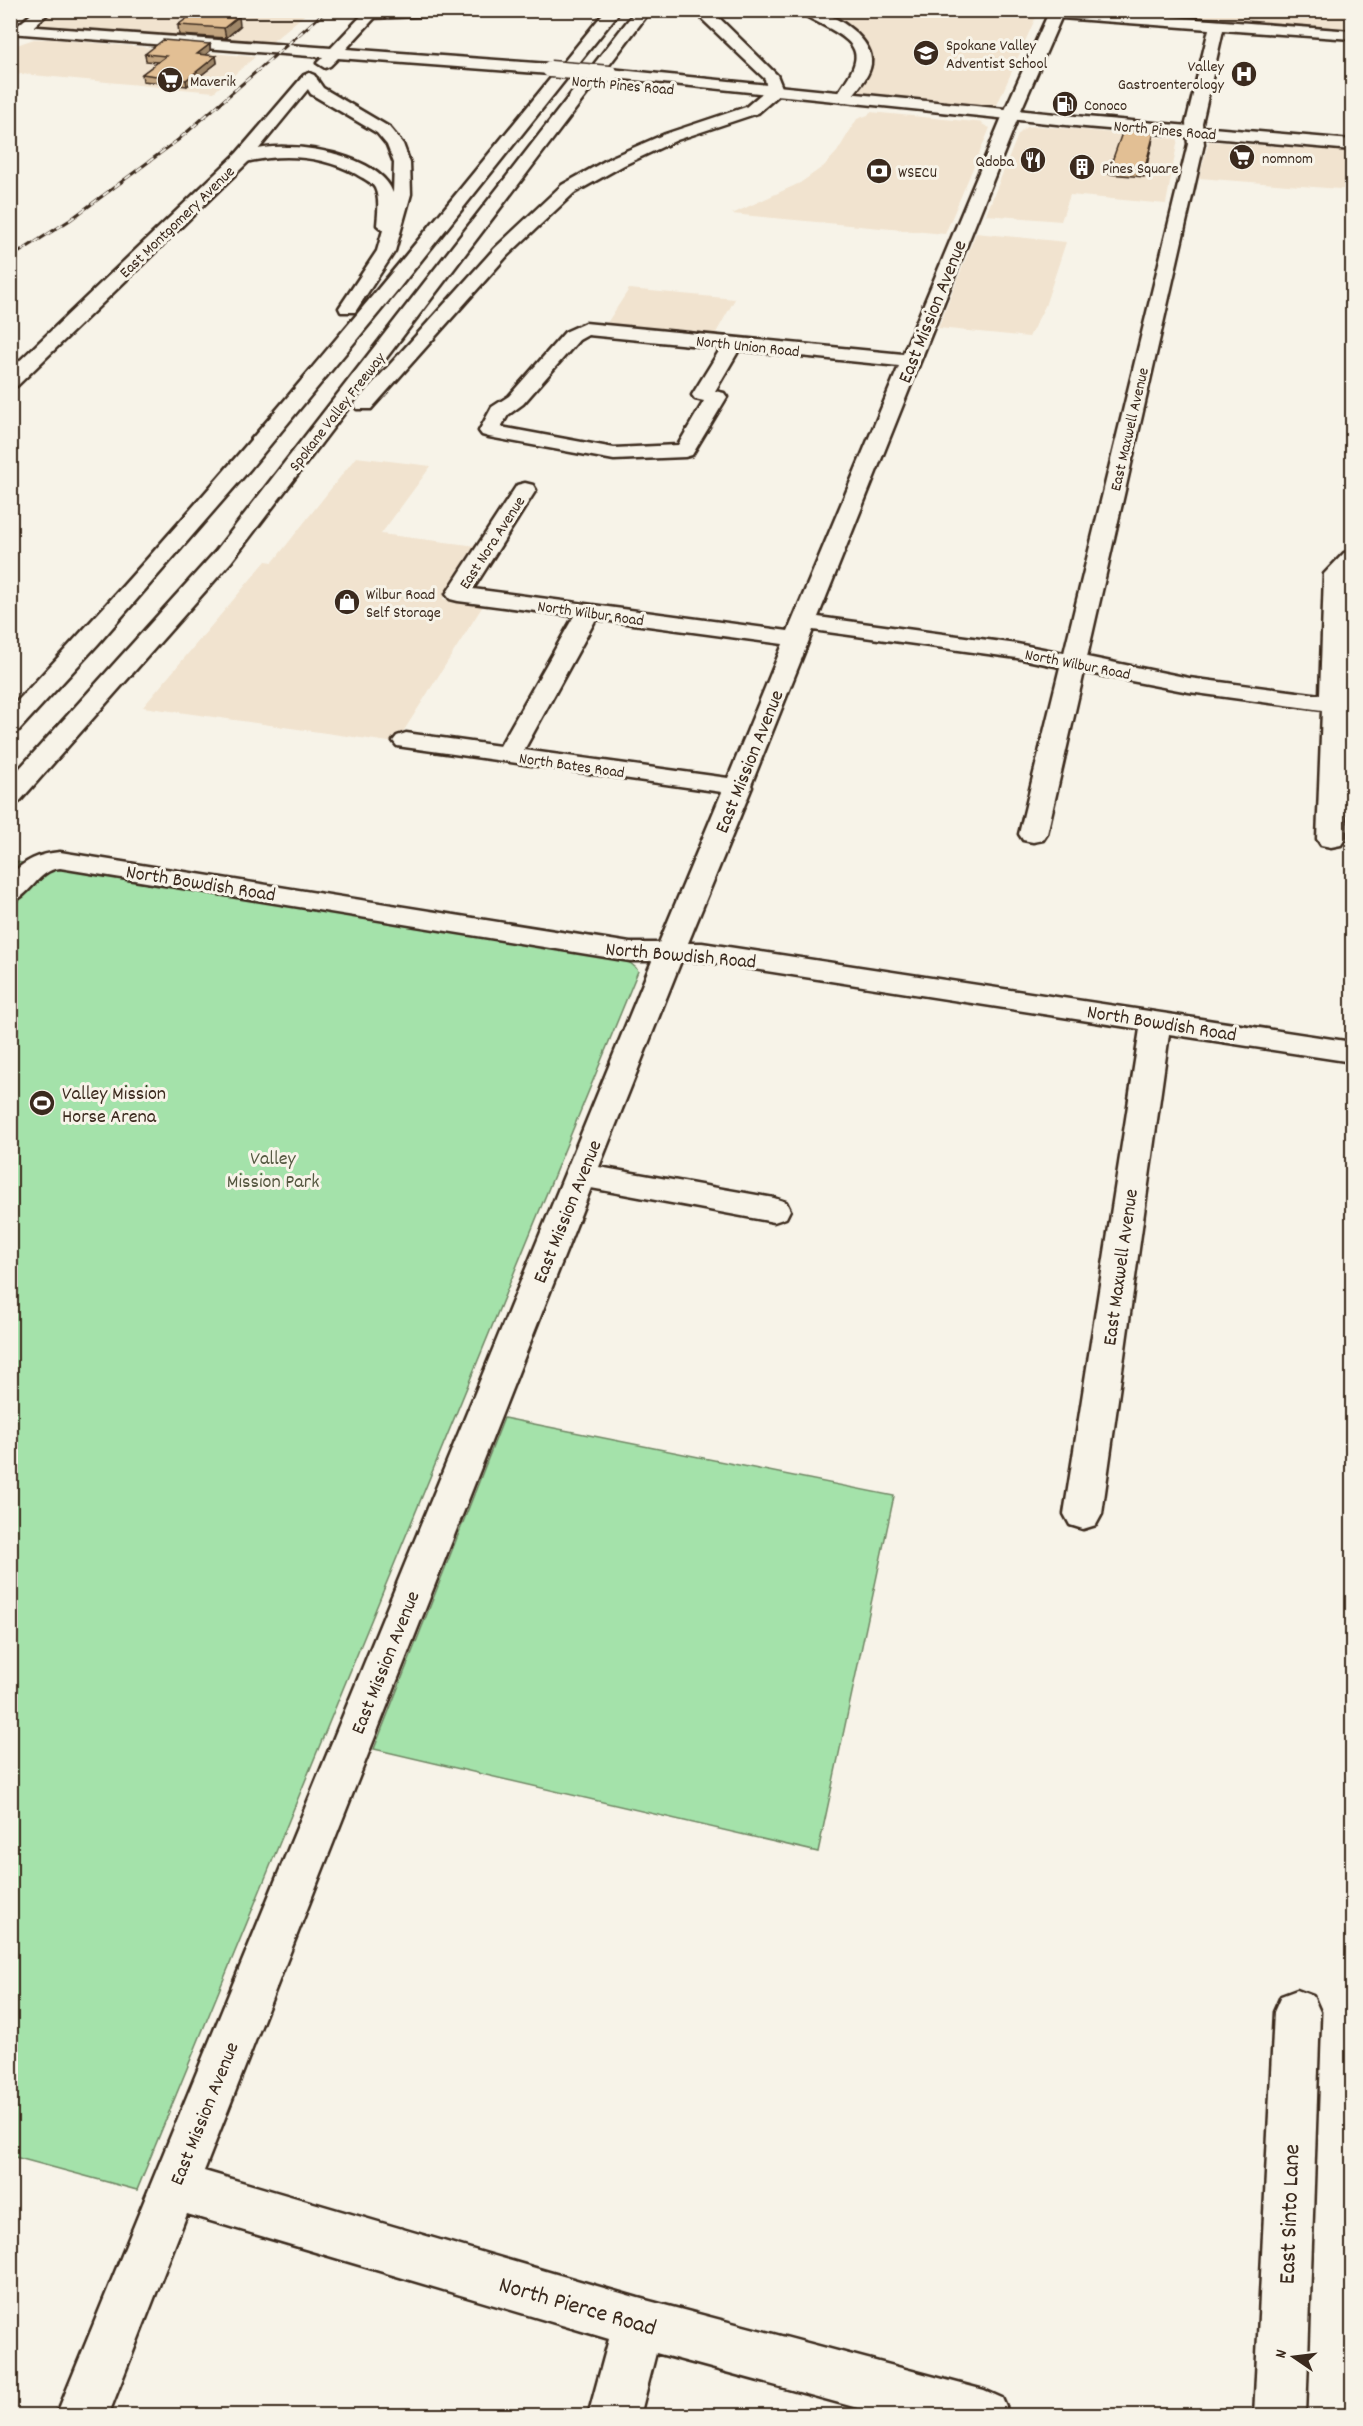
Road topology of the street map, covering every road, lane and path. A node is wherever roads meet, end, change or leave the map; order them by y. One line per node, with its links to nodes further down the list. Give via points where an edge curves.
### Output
1 (45, 10): 12 (main road)
2 (416, 10): 10 (main road)
3 (469, 10): 10 (main road)
4 (614, 10): 30 (main road, Spokane Valley Freeway)
5 (644, 10): 32 (main road, Spokane Valley Freeway)
6 (704, 10): 20 (main road, via 772,78)
7 (805, 10): 21 (main road, via 860,44 864,54 861,70)
8 (1057, 11): 11 (main road); 22 (main road, East Mission Avenue)
9 (374, 12): 10 (main road); 14 (main road, East Montgomery Avenue)
10 (444, 12)
11 (1217, 25): 13 (main road); 23 (main road, East Maxwell Avenue)
12 (14, 32): 15 (main road, North Pines Road)
13 (1353, 35)
14 (353, 36): 15 (main road); 16 (main road, East Montgomery Avenue); 17 (main road, via 372,50)
15 (285, 53): 16 (main road, North Pines Road); 19 (main road, via 307,65 311,70)
16 (331, 57): 17 (main road, North Pines Road); 18 (main road, North Pines Road); 19 (main road, East Montgomery Avenue)
17 (413, 59): 18 (main road, North Pines Road)
18 (546, 73): 20 (main road, North Pines Road)
19 (309, 78): 25 (main road, East Montgomery Avenue); 26 (main road, via 317,91 369,120 395,144 402,163 402,194)
20 (772, 94): 21 (main road, North Pines Road); 22 (main road, North Pines Road); 32 (main road, via 752,110 671,137 568,189 501,252)
21 (843, 98): 22 (main road, North Pines Road)
22 (1010, 117): 23 (main road, North Pines Road); 28 (main road, East Mission Avenue)
23 (1195, 131): 24 (main road, North Pines Road); 37 (main road, East Maxwell Avenue, via 1196,144)
24 (1353, 145)
25 (242, 158): 26 (main road, via 261,152 294,151 332,158 370,174 380,182 387,200); 29 (main road, East Montgomery Avenue)
26 (386, 251): 30 (main road)
27 (733, 344): 27 (main road, North Union Road, via 702,395 717,397 685,451 614,454 489,431 499,411 516,400 572,336 585,329); 28 (main road, North Union Road)
28 (911, 362): 36 (main road, East Mission Avenue)
29 (10, 382)
30 (247, 463): 39 (main road, Spokane Valley Freeway, via 108,622)
31 (525, 490): 34 (main road, East Nora Avenue)
32 (223, 557): 43 (main road, Spokane Valley Freeway)
33 (1353, 558): 38 (main road, via 1336,574 1332,693)
34 (458, 594): 35 (main road, North Wilbur Road)
35 (588, 612): 36 (main road, North Wilbur Road); 41 (main road)
36 (800, 631): 37 (main road, North Wilbur Road, via 1017,651); 42 (main road, East Mission Avenue)
37 (1072, 664): 38 (main road, North Wilbur Road); 44 (main road, East Maxwell Avenue)
38 (1343, 706): 45 (main road, via 1336,720)
39 (10, 725)
40 (406, 741): 41 (main road, North Bates Road)
41 (508, 755): 42 (main road, North Bates Road)
42 (739, 787): 47 (main road, East Mission Avenue)
43 (10, 796)
44 (1033, 834)
45 (1331, 839)
46 (10, 894): 47 (main road, North Bowdish Road, via 34,867 45,861 71,862 630,952)
47 (672, 951): 48 (main road, North Bowdish Road, via 702,952); 50 (main road, East Mission Avenue)
48 (1156, 1021): 49 (main road, North Bowdish Road); 52 (main road, East Maxwell Avenue)
49 (1353, 1052)
50 (580, 1175): 51 (main road); 54 (main road, East Mission Avenue)
51 (774, 1210)
52 (1083, 1514)
53 (1297, 2012): 59 (main road, East Sinto Lane)
54 (174, 2186): 55 (main road, North Pierce Road); 56 (main road, East Mission Avenue)
55 (638, 2322): 57 (main road); 58 (main road, North Pierce Road)
56 (82, 2415)
57 (614, 2415)
58 (984, 2415)
59 (1280, 2415)

